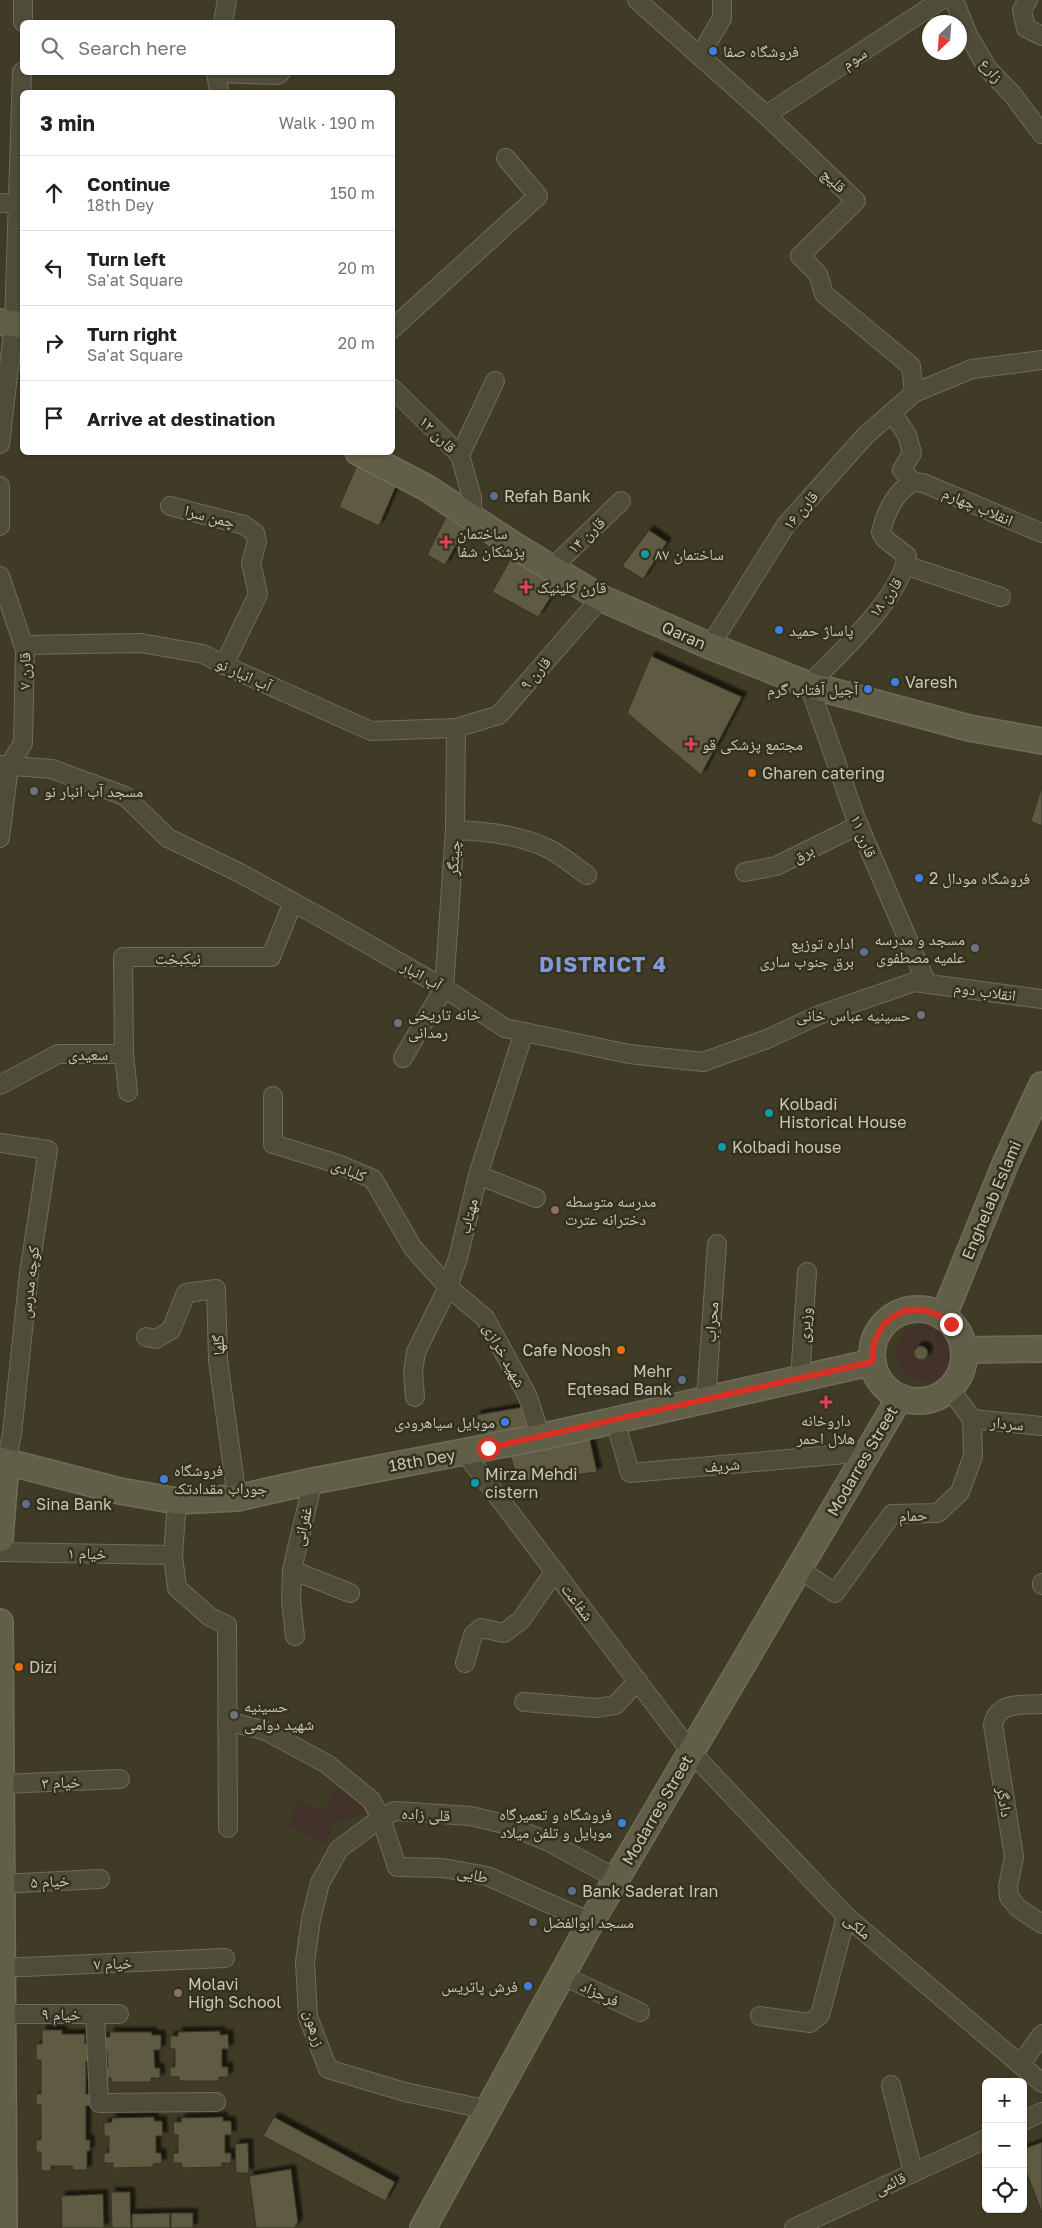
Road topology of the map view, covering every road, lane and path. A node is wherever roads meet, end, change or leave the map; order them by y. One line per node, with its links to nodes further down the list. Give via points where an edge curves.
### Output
1 (23, 0): 8 (street)
2 (228, 0): 9 (street)
3 (637, 0): 11 (street, قلیچ)
4 (722, 0): 11 (street, via 722,18)
5 (941, 0): 16 (street, سوم)
6 (954, 0): 17 (street, زارع, via 968,35 988,69)
7 (1028, 0): 10 (street, via 1022,10 1026,28)
8 (23, 20)
9 (224, 20)
10 (1042, 36)
11 (700, 56): 16 (street, قلیچ)
12 (22, 75): 14 (street)
13 (216, 75): 15 (street)
14 (22, 90)
15 (219, 90)
16 (766, 115): 27 (street, قلیچ, via 856,201 800,256 818,274 824,294 911,366)
17 (1042, 134)
18 (506, 158): 23 (street, via 538,196)
19 (0, 202): 20 (street)
20 (20, 203)
21 (20, 216): 22 (street)
22 (12, 323): 29 (street)
23 (395, 326)
24 (1042, 360): 27 (street, قارن ۱۶, via 972,369)
25 (495, 381): 31 (street)
26 (395, 391): 31 (street, قارن ۱۲)
27 (914, 393): 28 (street, قارن ۱۶)
28 (892, 412): 32 (street, via 907,435 912,453 902,470); 45 (street, قارن ۱۶, via 865,436 786,525)
29 (0, 444)
30 (364, 455): 36 (main road, Qaran, via 427,488)
31 (460, 455): 36 (street, قارن ۱۲, via 472,498)
32 (913, 482): 38 (street, انقلاب چهارم); 39 (street, قارن ۱۸, via 904,486 892,502 881,532 907,556)
33 (0, 486): 37 (street)
34 (621, 501): 40 (street, قارن ۱۴)
35 (170, 506): 46 (street, چمن سرا, via 244,525 255,533 257,542 251,563 258,594)
36 (473, 519): 40 (main road, Qaran)
37 (0, 526)
38 (1042, 533)
39 (906, 565): 42 (street); 47 (street, قارن ۱۸, via 890,595)
40 (552, 568): 43 (main road, Qaran)
41 (0, 576): 44 (street, قارن ٧)
42 (1001, 597)
43 (601, 598): 45 (main road, Qaran); 48 (street, قارن ٩, via 499,715)
44 (25, 645): 46 (street, آب انبار نو, via 141,642 203,654); 50 (street, قارن ٧, via 23,742)
45 (710, 646): 47 (main road, Qaran)
46 (224, 666): 48 (street, آب انبار نو, via 371,731)
47 (809, 685): 49 (main road, Qaran, via 969,728); 51 (street, قارن ۱۱)
48 (456, 728): 52 (street, چیتگر)
49 (1042, 741)
50 (4, 766): 53 (street); 56 (street, آب انبار, via 52,769 125,796 168,838)
51 (858, 825): 54 (street, برق, via 776,866); 57 (street, قارن ۱۱)
52 (455, 830): 55 (street, via 492,831 530,842 551,850); 58 (street, چیتگر)
53 (0, 838)
54 (745, 872)
55 (587, 876)
56 (293, 902): 58 (street, آب انبار); 61 (street, نیکبخت, via 271,957 123,957)
57 (927, 984): 59 (street, انقلاب دوم); 60 (street, آب انبار, via 914,982 819,1015 767,1039 703,1062 629,1054)
58 (444, 988): 60 (street, آب انبار, via 505,1028); 62 (street)
59 (1042, 999)
60 (524, 1032): 68 (street, مهتاب)
61 (124, 1054): 64 (street, سعیدی, via 58,1054); 65 (street)
62 (403, 1058)
63 (1042, 1084): 73 (main road, Enghelab Eslami, via 1006,1162)
64 (0, 1085)
65 (128, 1092)
66 (273, 1096): 72 (street, کلبادی, via 273,1144 338,1164 373,1179 413,1248)
67 (0, 1143): 89 (street, کوچه مدرس, via 48,1150 29,1274 12,1434)
68 (478, 1175): 69 (street); 72 (street, مهتاب)
69 (536, 1198)
70 (717, 1244): 82 (street, محراب)
71 (807, 1272): 78 (street, وزیری)
72 (448, 1287): 80 (street, مهتاب, via 416,1352 413,1372); 86 (street, شهید خرازی, via 486,1318 528,1395)
73 (944, 1317): 76 (main road, via 957,1332); 77 (main road, via 924,1310 903,1312 893,1317 876,1337)
74 (146, 1337): 91 (street, گلها, via 156,1339 171,1330 186,1293 216,1289 218,1360)
75 (1042, 1348): 76 (main road)
76 (964, 1350): 79 (main road, via 963,1364)
77 (872, 1362): 78 (main road, 18th Dey); 81 (main road, via 877,1377)
78 (800, 1379): 82 (main road, 18th Dey)
79 (950, 1389): 81 (main road, via 926,1401); 83 (street)
80 (416, 1397)
81 (900, 1397): 88 (main road, Modarres Street)
82 (706, 1400): 84 (main road, 18th Dey)
83 (972, 1419): 85 (street, سردار); 96 (street, حمام, via 974,1456 960,1492 938,1514 892,1514 835,1593)
84 (615, 1420): 86 (main road, 18th Dey); 88 (street, شریف, via 630,1473)
85 (1042, 1426)
86 (541, 1437): 87 (main road, 18th Dey)
87 (465, 1452): 90 (main road, 18th Dey); 98 (street, شفاعت)
88 (868, 1452): 96 (main road, Modarres Street)
89 (3, 1461): 92 (main road, 18th Dey, via 120,1491); 93 (main road)
90 (313, 1481): 91 (main road, 18th Dey); 97 (street, غفرانی)
91 (237, 1498): 92 (main road, 18th Dey)
92 (178, 1502): 95 (street)
93 (0, 1539)
94 (0, 1552): 95 (street, خیام ۱)
95 (173, 1555): 106 (street, via 177,1588 210,1617 227,1625)
96 (799, 1569): 107 (main road, Modarres Street)
97 (292, 1570): 99 (street); 101 (street, غفرانی)
98 (555, 1571): 102 (street, via 520,1620 504,1633 481,1628 473,1635); 103 (street, شفاعت)
99 (350, 1593)
100 (0, 1622): 109 (main road)
101 (295, 1636)
102 (464, 1663)
103 (638, 1681): 104 (street, via 615,1705 606,1707); 107 (street, شفاعت)
104 (524, 1702)
105 (1042, 1704): 119 (street, دادگر, via 1002,1707 995,1715 993,1725 1014,1857 1009,1897 1018,1908)
106 (227, 1721): 110 (street, قلی زاده, via 266,1731 327,1764 371,1800); 111 (street)
107 (691, 1752): 114 (main road, Modarres Street); 116 (street, ملکی)
108 (120, 1779): 109 (street, خیام ۳)
109 (1, 1799): 112 (main road)
110 (381, 1818): 114 (street, قلی زاده, via 395,1811 471,1816 504,1824 549,1842); 117 (street, طایی, via 397,1867 444,1868 487,1876); 133 (street, زرهون, via 339,1849 320,1883 305,1962 308,2017 328,2069 405,2092)
111 (228, 1828)
112 (0, 1859): 115 (main road)
113 (100, 1878): 115 (street, خیام ۵)
114 (617, 1879): 117 (main road, Modarres Street)
115 (1, 1884): 118 (main road)
116 (846, 1916): 127 (street, via 820,2015 810,2023); 129 (street, ملکی)
117 (591, 1922): 122 (main road, Modarres Street)
118 (1, 1923): 121 (main road)
119 (1042, 1924)
120 (225, 1958): 121 (street, خیام ۷)
121 (2, 1968): 124 (main road)
122 (562, 1975): 123 (street, فرحزاد); 133 (main road, Modarres Street)
123 (640, 2012)
124 (2, 2014): 125 (street, خیام ۹); 137 (main road)
125 (95, 2014): 126 (street, خیام ۹); 132 (street, via 99,2103)
126 (119, 2014)
127 (760, 2016)
128 (1042, 2034): 129 (street)
129 (1021, 2064): 130 (street, ملکی)
130 (1042, 2083)
131 (891, 2085): 138 (street)
132 (216, 2102)
133 (489, 2110): 140 (main road, Modarres Street)
134 (1042, 2112): 135 (street)
135 (1027, 2119)
136 (982, 2140): 138 (street, قائمی)
137 (2, 2141): 139 (main road)
138 (913, 2172): 141 (street, قائمی)
139 (4, 2228)
140 (423, 2228)
141 (794, 2228)

